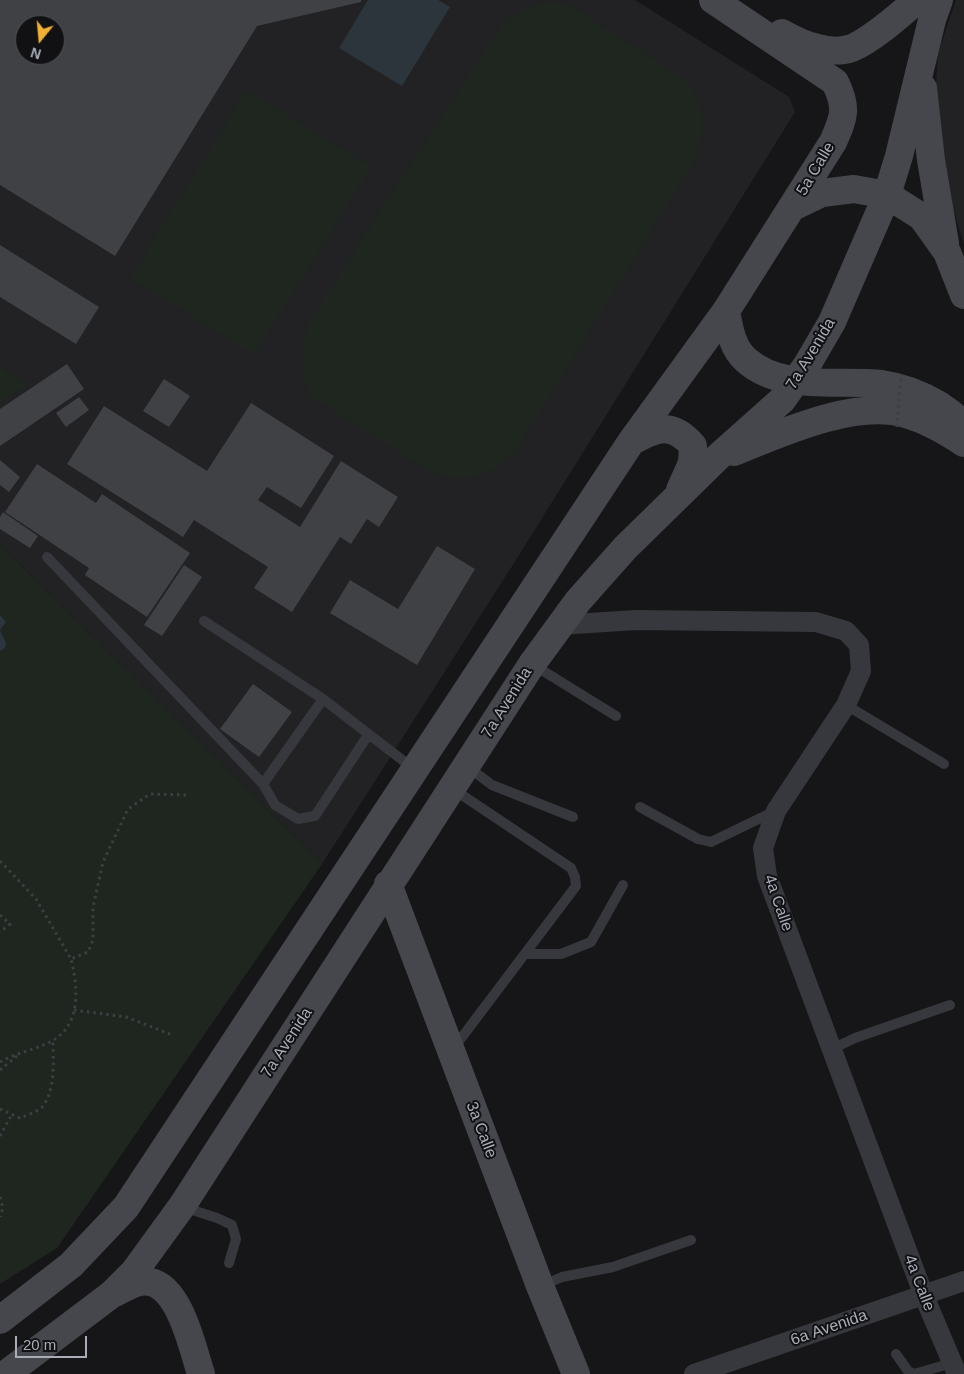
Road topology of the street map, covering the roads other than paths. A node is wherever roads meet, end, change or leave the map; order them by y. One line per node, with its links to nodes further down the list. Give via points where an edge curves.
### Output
1 (714, 0): 7 (main road, 5a Calle, via 835,82 844,99 844,117 833,142)
2 (719, 0): 3 (main road, via 800,43 834,50 852,48)
3 (917, 0)
4 (939, 0): 5 (main road, 7a Avenida)
5 (921, 67): 6 (main road, 7a Avenida); 8 (main road, via 931,160)
6 (886, 195): 7 (main road, 5a Calle, via 854,189 838,191 822,194); 8 (main road, 5a Calle, via 922,217); 11 (main road, 7a Avenida, via 832,322)
7 (793, 207): 10 (main road)
8 (947, 252): 9 (main road, 5a Calle)
9 (964, 295)
10 (726, 311): 11 (main road, via 730,334 745,359 767,373); 13 (main road)
11 (798, 381): 12 (main road, via 882,384 922,394 958,418); 15 (main road, 7a Avenida, via 782,400)
12 (964, 428)
13 (631, 442): 16 (main road, via 653,430 670,429 684,436 693,446 692,462); 26 (main road)
14 (964, 443): 15 (main road, via 905,413 865,411 794,428)
15 (718, 457): 16 (main road, 7a Avenida)
16 (676, 498): 19 (main road, 7a Avenida, via 625,548)
17 (47, 557): 28 (lane)
18 (204, 621): 21 (lane)
19 (559, 626): 20 (main road, 7a Avenida); 22 (street, 4a Calle, via 636,620 816,622 846,631 859,645 861,671)
20 (532, 664): 23 (lane); 27 (main road, 7a Avenida)
21 (323, 699): 24 (lane); 28 (lane)
22 (846, 705): 25 (lane); 30 (street, 4a Calle)
23 (616, 716)
24 (368, 735): 26 (lane); 28 (lane, via 315,816 298,819 275,805)
25 (944, 764)
26 (415, 770): 45 (main road, via 126,1206 71,1265)
27 (460, 777): 31 (lane, via 492,785); 32 (main road, 7a Avenida); 34 (lane, via 571,868 575,877 576,886)
28 (263, 784)
29 (640, 807): 30 (lane, via 698,839 711,842)
30 (776, 811): 36 (street, 4a Calle, via 763,848 767,876)
31 (573, 817)
32 (388, 884): 37 (main road, 3a Calle); 38 (main road, 7a Avenida)
33 (623, 885): 34 (lane, via 591,942 561,954)
34 (526, 954): 37 (lane)
35 (950, 1005): 36 (lane)
36 (832, 1049): 44 (street, 4a Calle)
37 (451, 1052): 42 (main road, 3a Calle)
38 (182, 1206): 40 (lane, via 232,1225 236,1239); 43 (main road, 7a Avenida, via 134,1272)
39 (691, 1240): 42 (lane, via 613,1267 562,1277)
40 (229, 1263)
41 (964, 1281): 44 (street, 6a Avenida)
42 (540, 1286): 50 (main road, 3a Calle)
43 (112, 1294): 48 (main road, 7a Avenida); 49 (main road, via 140,1282 156,1283 169,1292 176,1303)
44 (924, 1296): 47 (street, 4a Calle); 51 (street, 6a Avenida)
45 (0, 1320)
46 (896, 1354): 47 (lane, via 914,1374)
47 (955, 1369)
48 (6, 1374)
49 (201, 1374)
50 (576, 1374)
51 (694, 1374)

